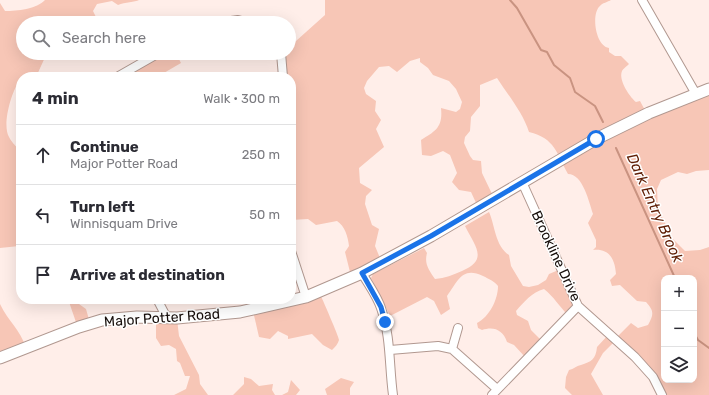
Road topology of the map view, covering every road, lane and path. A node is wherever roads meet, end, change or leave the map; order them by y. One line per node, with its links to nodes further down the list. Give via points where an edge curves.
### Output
1 (642, 0): 7 (street)
2 (147, 60): 4 (street)
3 (282, 60): 5 (street)
4 (126, 72)
5 (283, 72)
6 (709, 89): 7 (street, Major Potter Road)
7 (696, 94): 8 (street, Major Potter Road, via 596,139)
8 (522, 182): 10 (street, Major Potter Road); 15 (street, Brookline Drive)
9 (296, 266): 11 (street)
10 (362, 273): 11 (street, Major Potter Road); 19 (street, via 381,307)
11 (306, 297): 12 (street, Major Potter Road)
12 (296, 299)
13 (160, 304): 16 (street)
14 (275, 304): 16 (street, Major Potter Road, via 240,312)
15 (578, 306): 21 (street); 23 (street, Brookline Drive, via 653,377)
16 (167, 318): 20 (street, Major Potter Road, via 102,320 79,326)
17 (458, 328): 18 (street)
18 (452, 349): 19 (street, via 438,346); 21 (street)
19 (390, 350): 22 (street)
20 (0, 358)
21 (495, 392)
22 (393, 395)
23 (662, 395)

